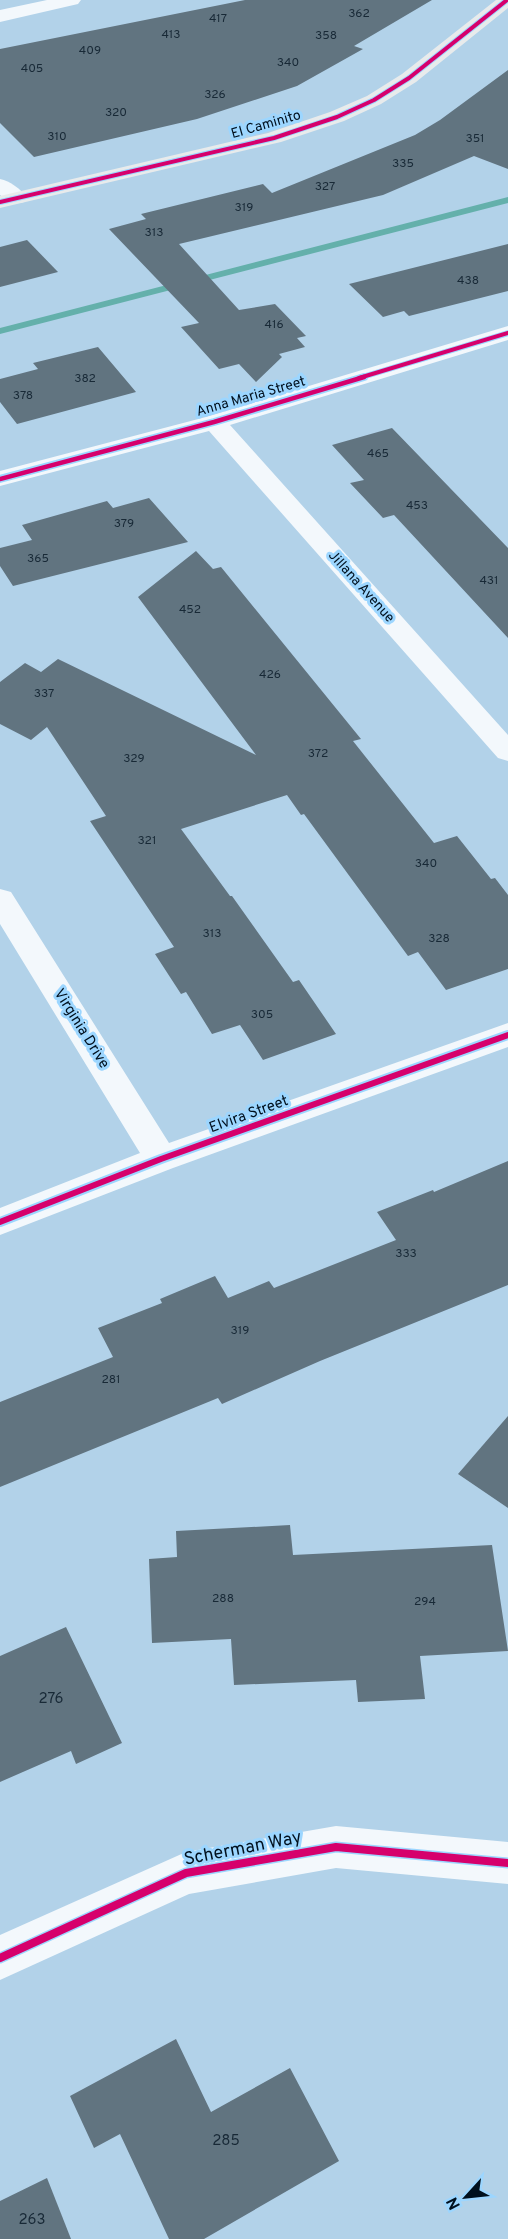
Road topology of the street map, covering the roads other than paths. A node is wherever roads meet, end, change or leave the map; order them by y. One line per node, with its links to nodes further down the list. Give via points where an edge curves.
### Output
1 (72, 0): 3 (street)
2 (507, 0): 5 (street, El Caminito, via 374,100 318,123 274,138)
3 (0, 16)
4 (0, 185): 5 (street)
5 (8, 200)
6 (508, 333): 7 (street, Anna Maria Street)
7 (214, 422): 8 (street, Anna Maria Street); 9 (street, Jillana Avenue)
8 (0, 479)
9 (508, 752)
10 (0, 899): 12 (street, Virginia Drive)
11 (508, 1035): 12 (street, Elvira Street)
12 (161, 1159): 13 (street, Elvira Street)
13 (0, 1222)
14 (508, 1863): 15 (street, Scherman Way, via 336,1846 186,1873)
15 (0, 1958)

